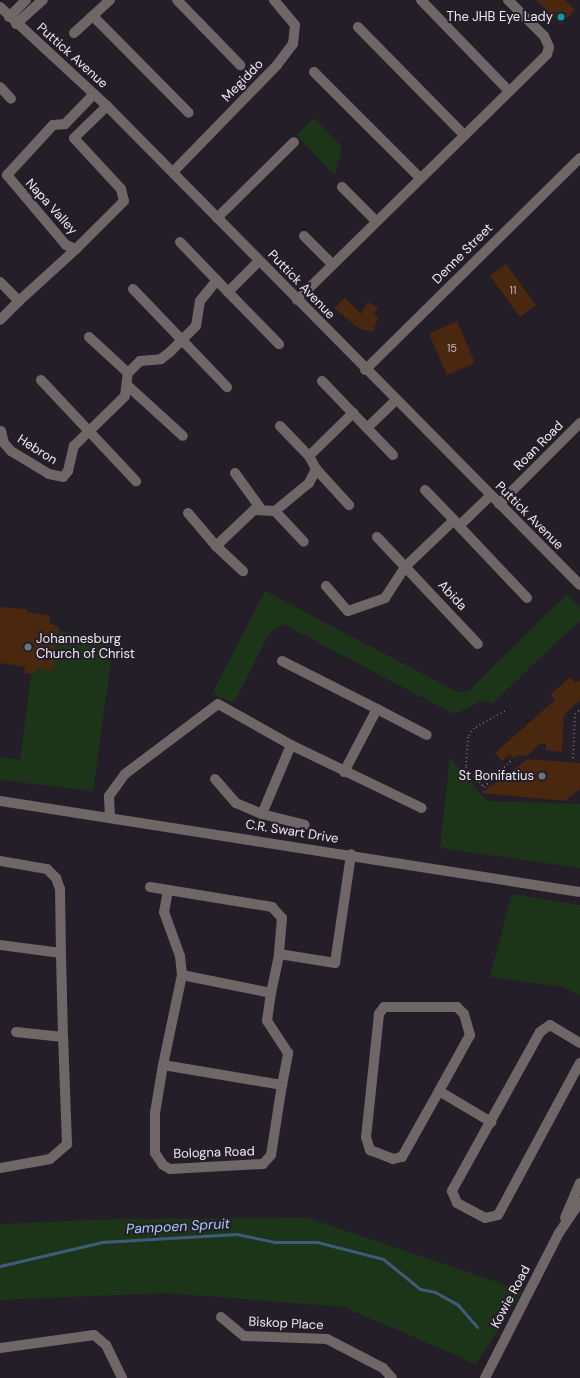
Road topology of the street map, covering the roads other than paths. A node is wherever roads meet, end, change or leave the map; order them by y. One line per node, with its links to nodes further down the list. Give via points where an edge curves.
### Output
1 (26, 0): 10 (street)
2 (43, 0): 10 (street)
3 (110, 0): 9 (street)
4 (177, 0): 13 (street)
5 (274, 0): 24 (street, Megiddo, via 295,26 293,44 277,65)
6 (421, 0): 16 (street)
7 (508, 0): 16 (street, via 544,36 549,47 544,57)
8 (0, 7): 10 (street, Puttick Avenue)
9 (94, 16): 12 (street); 20 (street)
10 (13, 20): 17 (street, Puttick Avenue)
11 (358, 27): 21 (street)
12 (74, 33)
13 (240, 65)
14 (314, 72): 25 (street)
15 (0, 87): 18 (street)
16 (509, 91): 21 (street)
17 (94, 94): 19 (street, Puttick Avenue); 26 (street, Napa Valley, via 65,124 53,125 9,170)
18 (11, 99)
19 (107, 106): 24 (street, Puttick Avenue); 32 (street, Napa Valley, via 74,138 122,189 124,201)
20 (189, 113)
21 (464, 135): 25 (street)
22 (294, 142): 28 (street)
23 (580, 158): 45 (street, Denne Street)
24 (173, 172): 28 (street, Puttick Avenue)
25 (420, 178): 29 (street)
26 (4, 182): 32 (street, Napa Valley, via 66,245)
27 (342, 187): 29 (street)
28 (217, 218): 33 (street, Puttick Avenue)
29 (376, 221): 34 (street)
30 (304, 236): 34 (street)
31 (180, 242): 35 (street)
32 (76, 249): 40 (street, Napa Valley)
33 (259, 261): 38 (street); 39 (street, Puttick Avenue)
34 (332, 264): 39 (street)
35 (217, 280): 38 (street); 43 (street, via 200,301 196,326)
36 (0, 282): 40 (street)
37 (133, 289): 43 (street)
38 (228, 292): 44 (street)
39 (297, 300): 45 (street, Puttick Avenue)
40 (19, 301): 41 (street, Napa Valley)
41 (0, 320)
42 (88, 337): 46 (street)
43 (182, 340): 46 (street, via 165,356 140,361); 50 (street)
44 (278, 344)
45 (365, 370): 51 (street, Puttick Avenue)
46 (128, 373): 49 (street)
47 (41, 380): 57 (street)
48 (322, 381): 52 (street)
49 (128, 386): 57 (street, Hebron, via 123,398); 58 (street)
50 (227, 387)
51 (395, 401): 55 (street); 65 (street, Puttick Avenue)
52 (353, 413): 55 (street); 60 (street)
53 (580, 423): 66 (street, Roan Road)
54 (280, 426): 60 (street)
55 (367, 428): 59 (street)
56 (0, 431): 57 (street, Hebron, via 4,443 11,451 60,478 68,471 74,446)
57 (88, 432): 63 (street)
58 (183, 436)
59 (393, 455)
60 (308, 456): 61 (street)
61 (316, 469): 67 (street); 69 (street, via 309,483)
62 (235, 473): 68 (street)
63 (136, 481)
64 (425, 490): 71 (street)
65 (490, 496): 66 (street, Puttick Avenue); 71 (street)
66 (499, 504): 77 (street, Puttick Avenue)
67 (349, 505)
68 (261, 509): 69 (street); 74 (street, via 254,510)
69 (275, 511): 73 (street)
70 (188, 514): 74 (street)
71 (456, 523): 75 (street); 79 (street)
72 (377, 537): 75 (street, Abida)
73 (304, 542)
74 (216, 546): 76 (street)
75 (406, 566): 78 (street, via 384,598 364,603 352,611 340,605); 80 (street, Abida)
76 (243, 571)
77 (580, 585)
78 (326, 586)
79 (527, 598)
80 (478, 644)
81 (282, 661): 82 (street)
82 (377, 709): 83 (street); 85 (street)
83 (427, 735)
84 (291, 745): 85 (street); 89 (street); 90 (street, via 218,704 125,774 109,796)
85 (344, 772): 88 (street)
86 (215, 779): 89 (street, via 236,803)
87 (0, 801): 90 (street, C.R. Swart Drive)
88 (422, 808)
89 (262, 814): 91 (street)
90 (110, 817): 92 (street, C.R. Swart Drive)
91 (305, 824)
92 (351, 854): 96 (street, C.R. Swart Drive); 99 (street, via 335,963)
93 (0, 861): 98 (street, via 47,869 56,878 60,889)
94 (150, 887): 95 (street, Bologna Road)
95 (168, 890): 99 (street, Bologna Road, via 277,910 282,918); 100 (street, Bologna Road, via 164,912 180,956)
96 (580, 892)
97 (0, 945): 98 (street)
98 (61, 954): 103 (street)
99 (279, 954): 101 (street, Bologna Road)
100 (182, 975): 101 (street); 106 (street, Bologna Road)
101 (271, 993): 107 (street, Bologna Road, via 267,1021 288,1053)
102 (16, 1032): 103 (street)
103 (64, 1037): 110 (street, via 67,1144 50,1159)
104 (580, 1043): 109 (street, via 554,1026 543,1027)
105 (580, 1063): 109 (street, via 498,1215 485,1218 457,1203 452,1191)
106 (163, 1065): 107 (street); 107 (street, Bologna Road, via 155,1113 155,1153 163,1165 170,1169 263,1164 271,1155)
107 (282, 1085)
108 (439, 1091): 108 (street, via 402,1157 393,1159 370,1150 367,1129 379,1014 384,1007 457,1007 464,1014 470,1028 468,1039); 109 (street)
109 (491, 1122)
110 (0, 1168)
111 (580, 1183): 113 (street, Kowie Road)
112 (580, 1202): 113 (street, Kowie Road)
113 (560, 1233): 116 (street, Kowie Road)
114 (221, 1317): 118 (street, Biskop Place, via 244,1336 326,1339 383,1368)
115 (0, 1348): 117 (street, via 94,1335 106,1345)
116 (484, 1377)
117 (122, 1378)
118 (392, 1378)

